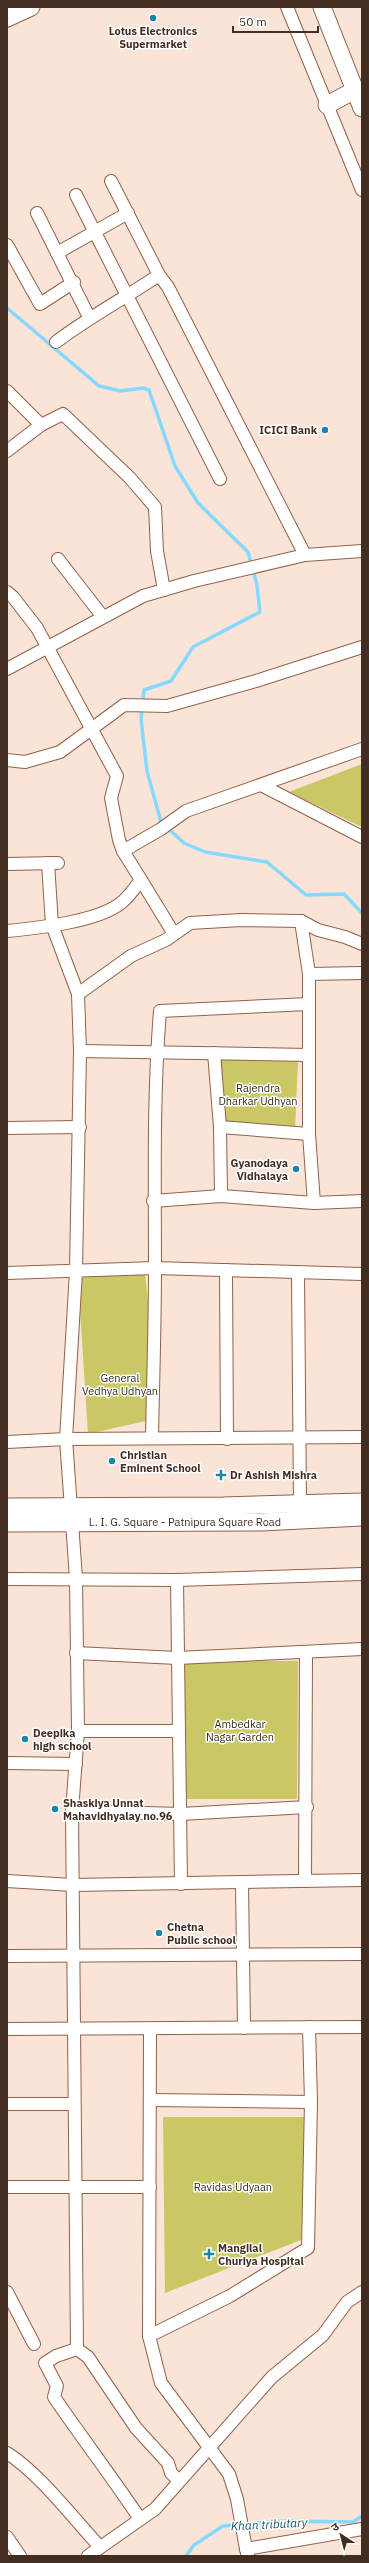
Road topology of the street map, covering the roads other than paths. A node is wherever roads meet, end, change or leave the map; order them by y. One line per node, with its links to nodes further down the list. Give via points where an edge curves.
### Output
1 (31, 7): 4 (main road)
2 (287, 7): 6 (street)
3 (322, 7): 5 (main road)
4 (7, 18)
5 (355, 90): 6 (main road); 7 (main road)
6 (327, 104): 9 (street)
7 (362, 108)
8 (111, 181): 12 (street)
9 (362, 190)
10 (76, 195): 13 (street)
11 (37, 213): 15 (street)
12 (128, 213): 13 (street); 16 (street)
13 (95, 232): 15 (street); 18 (street)
14 (7, 245): 17 (street, via 40,304)
15 (57, 253): 17 (street)
16 (159, 275): 18 (street); 26 (street, via 168,287)
17 (74, 282): 19 (street)
18 (128, 297): 19 (street); 24 (street)
19 (89, 317): 20 (street)
20 (56, 342)
21 (7, 391): 22 (street)
22 (41, 425): 23 (street); 28 (street, via 63,414 130,478 155,507 157,551)
23 (7, 451)
24 (220, 480)
25 (362, 551): 26 (street)
26 (305, 555): 28 (street)
27 (58, 559): 30 (street)
28 (164, 590): 30 (street, via 143,596)
29 (7, 592): 31 (street, via 14,597)
30 (103, 617): 31 (street)
31 (49, 648): 33 (street); 34 (street)
32 (362, 648): 34 (street, via 256,682 167,706 124,705)
33 (7, 669)
34 (93, 728): 36 (street, via 60,752 47,757 24,762); 39 (street, via 117,776 111,798)
35 (362, 749): 37 (street)
36 (7, 760)
37 (261, 785): 38 (street); 39 (street, via 186,811 161,829)
38 (362, 837)
39 (123, 850): 41 (street)
40 (7, 864): 43 (street, via 53,863)
41 (141, 880): 43 (street, via 121,903 108,910); 45 (street)
42 (301, 921): 45 (street, via 241,920 190,923); 46 (street, via 318,930); 48 (street)
43 (52, 925): 44 (street); 49 (street)
44 (7, 931)
45 (174, 934): 49 (street, via 131,956)
46 (362, 944)
47 (362, 973): 48 (street)
48 (308, 974): 50 (street)
49 (78, 994): 51 (street)
50 (309, 1004): 53 (street, via 160,1011); 54 (street)
51 (80, 1051): 53 (street); 55 (street)
52 (214, 1053): 53 (street); 54 (street); 56 (street)
53 (156, 1054): 60 (street)
54 (309, 1055): 58 (street)
55 (80, 1127): 57 (street); 65 (street)
56 (220, 1127): 58 (street); 59 (street)
57 (7, 1128)
58 (309, 1134): 62 (street)
59 (221, 1196): 60 (street); 62 (street)
60 (153, 1201): 63 (street)
61 (362, 1201): 62 (street)
62 (314, 1203)
63 (155, 1268): 64 (street); 65 (street); 70 (street)
64 (226, 1270): 67 (street); 73 (street)
65 (76, 1271): 66 (street); 72 (street)
66 (7, 1273)
67 (298, 1273): 68 (street); 71 (street)
68 (362, 1274)
69 (362, 1437): 71 (street)
70 (152, 1438): 72 (street); 73 (street)
71 (299, 1438): 73 (street); 76 (street)
72 (66, 1439): 74 (street); 78 (street)
73 (227, 1439)
74 (7, 1442)
75 (362, 1502): 76 (main road, L. I. G. Square - Patnipura Square Road)
76 (300, 1504): 78 (main road, L. I. G. Square - Patnipura Square Road)
77 (7, 1507): 78 (main road, L. I. G. Square - Patnipura Square Road)
78 (72, 1514): 79 (main road, L. I. G. Square - Patnipura Square Road, via 261,1522); 80 (main road, L. I. G. Square - Patnipura Square Road); 83 (street)
79 (362, 1517)
80 (7, 1523)
81 (362, 1574): 84 (street)
82 (7, 1578): 83 (street)
83 (76, 1578): 84 (street); 87 (street)
84 (177, 1580): 88 (street)
85 (362, 1649): 86 (street)
86 (306, 1652): 88 (street); 93 (street)
87 (76, 1653): 88 (street); 89 (street)
88 (177, 1658): 90 (street)
89 (78, 1730): 90 (street); 92 (street)
90 (178, 1731): 95 (street)
91 (7, 1763): 92 (street)
92 (76, 1764): 94 (street)
93 (307, 1806): 95 (street); 98 (street)
94 (72, 1811): 95 (street); 101 (street)
95 (180, 1814): 100 (street)
96 (362, 1880): 98 (street)
97 (7, 1881): 101 (street)
98 (305, 1881): 99 (street)
99 (242, 1883): 100 (street); 102 (street)
100 (181, 1884): 101 (street)
101 (73, 1885): 104 (street)
102 (242, 1954): 103 (street); 104 (street); 108 (street)
103 (362, 1954)
104 (73, 1955): 105 (street); 110 (street)
105 (7, 1956)
106 (309, 2027): 107 (street); 108 (street); 113 (street)
107 (362, 2027)
108 (244, 2028): 111 (street)
109 (7, 2029): 110 (street)
110 (75, 2030): 111 (street); 115 (street)
111 (150, 2030): 112 (street)
112 (151, 2100): 113 (street); 118 (street)
113 (311, 2102): 121 (street, via 308,2248 230,2296)
114 (7, 2104): 115 (street)
115 (74, 2104): 117 (street)
116 (7, 2187): 117 (street)
117 (76, 2187): 118 (street); 123 (street)
118 (150, 2187): 121 (street)
119 (7, 2292): 122 (street)
120 (362, 2292): 124 (street, via 347,2302 323,2335 272,2377)
121 (149, 2336): 124 (street, via 161,2383)
122 (34, 2344)
123 (77, 2349): 126 (street, via 88,2357 136,2428 168,2463 171,2473); 127 (street, via 56,2356 45,2363 57,2386 54,2396)
124 (209, 2446): 126 (street); 131 (street, via 229,2474 239,2509)
125 (7, 2453): 130 (street, via 37,2480)
126 (178, 2480): 127 (street, via 154,2509)
127 (140, 2519): 130 (street)
128 (362, 2529): 131 (street)
129 (7, 2537): 132 (street)
130 (100, 2547): 133 (street)
131 (246, 2549)
132 (20, 2556)
133 (88, 2556)

